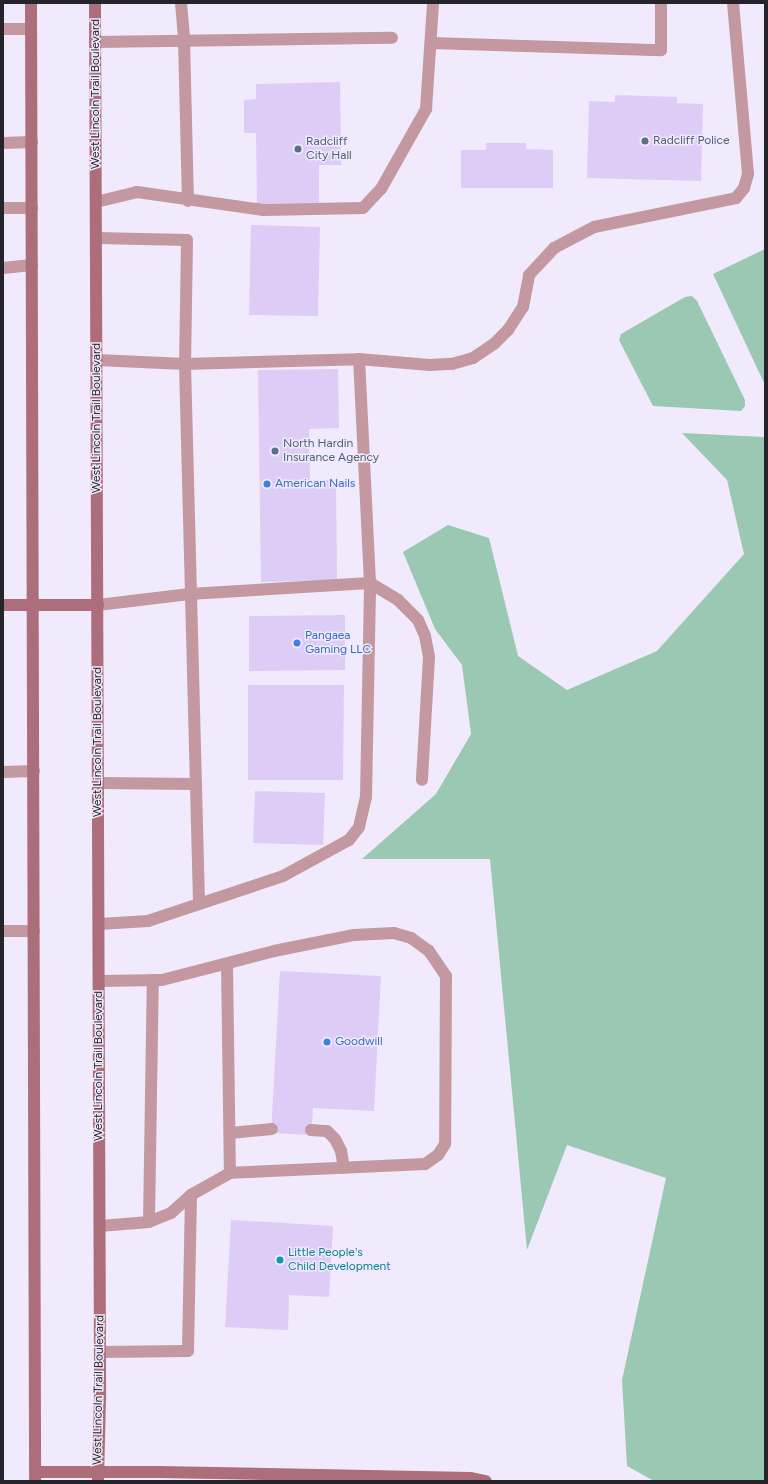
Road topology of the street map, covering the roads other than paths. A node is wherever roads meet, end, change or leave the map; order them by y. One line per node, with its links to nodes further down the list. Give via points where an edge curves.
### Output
1 (31, 3): 7 (main road)
2 (95, 3): 11 (main road, West Lincoln Trail Boulevard)
3 (181, 3): 10 (lane)
4 (433, 3): 12 (lane)
5 (661, 3): 12 (lane, via 661,50)
6 (733, 3): 22 (lane, via 748,174 744,188 736,198 594,227 554,248 529,275 523,307 508,330 494,344 472,358 452,364 430,365)
7 (31, 29): 8 (lane); 13 (main road)
8 (3, 30)
9 (392, 38): 10 (lane)
10 (184, 40): 11 (lane); 15 (lane)
11 (95, 42): 16 (main road, West Lincoln Trail Boulevard)
12 (432, 44): 15 (lane, via 426,109 380,189 363,208 264,210)
13 (32, 142): 14 (lane); 18 (main road)
14 (3, 143)
15 (188, 201): 16 (lane, via 137,192)
16 (96, 202): 19 (main road, West Lincoln Trail Boulevard)
17 (3, 208): 18 (lane)
18 (32, 208): 20 (main road)
19 (96, 238): 23 (main road, West Lincoln Trail Boulevard); 24 (lane, via 187,240)
20 (32, 265): 21 (lane); 29 (main road)
21 (3, 268)
22 (359, 358): 24 (lane); 25 (lane)
23 (97, 360): 24 (lane); 28 (main road, West Lincoln Trail Boulevard)
24 (185, 364): 26 (lane)
25 (370, 583): 26 (lane); 32 (lane, via 398,600 418,620 425,636 429,657); 35 (lane, via 366,797 359,827 349,840 283,876)
26 (189, 594): 28 (lane); 34 (lane)
27 (3, 605): 29 (main road)
28 (98, 605): 29 (main road); 33 (main road, West Lincoln Trail Boulevard)
29 (33, 606): 30 (main road)
30 (34, 771): 31 (lane); 38 (main road)
31 (3, 772)
32 (422, 780)
33 (98, 784): 34 (lane); 36 (main road, West Lincoln Trail Boulevard)
34 (195, 784): 35 (lane)
35 (199, 904): 36 (lane, via 148,921)
36 (99, 924): 40 (main road, West Lincoln Trail Boulevard)
37 (3, 931): 38 (lane)
38 (34, 932): 52 (main road)
39 (227, 964): 41 (lane); 44 (lane); 45 (lane, via 274,951 354,936 394,933 411,938 429,951 446,976 445,1144 438,1155 425,1164)
40 (99, 980): 41 (lane); 49 (main road, West Lincoln Trail Boulevard)
41 (153, 980): 48 (lane)
42 (272, 1129): 44 (lane)
43 (311, 1130): 45 (lane, via 327,1131 335,1139 341,1151)
44 (230, 1133): 46 (lane)
45 (344, 1168): 46 (lane)
46 (230, 1173): 47 (lane)
47 (191, 1195): 48 (lane, via 171,1213); 50 (lane, via 188,1351)
48 (149, 1222): 49 (lane)
49 (100, 1226): 50 (main road, West Lincoln Trail Boulevard)
50 (100, 1352): 51 (main road, West Lincoln Trail Boulevard)
51 (98, 1476): 52 (main road); 53 (main road, via 470,1478)
52 (35, 1477)
53 (486, 1481)

